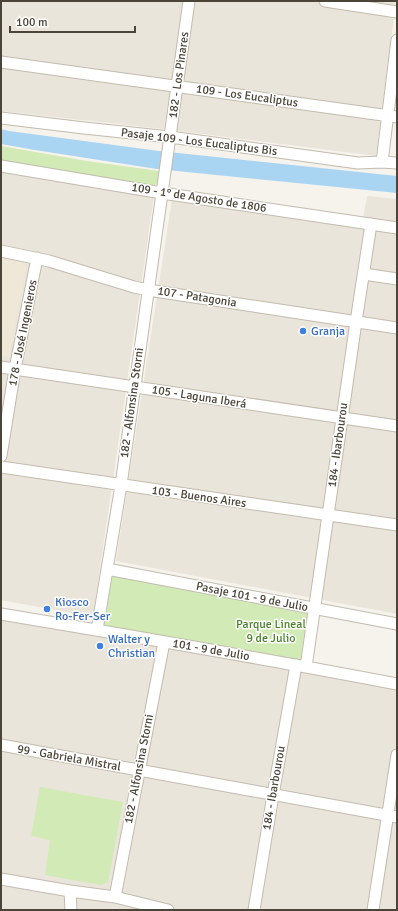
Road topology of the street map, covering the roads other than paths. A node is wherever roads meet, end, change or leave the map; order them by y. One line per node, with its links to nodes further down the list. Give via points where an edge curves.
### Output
1 (190, 1): 6 (street, 182 - Los Pinares)
2 (325, 1): 3 (street)
3 (397, 12)
4 (397, 40): 7 (street)
5 (1, 62): 6 (street, 109 - Los Eucaliptus)
6 (177, 87): 7 (street, 109 - Los Eucaliptus); 9 (street, 182 - Los Pinares)
7 (392, 116): 10 (street, via 386,132)
8 (1, 118): 9 (street, Pasaje 109 - Los Eucaliptus Bis)
9 (170, 137): 10 (street, Pasaje 109 - Los Eucaliptus Bis, via 358,163); 13 (street, 182 - Los Pinares)
10 (382, 162): 11 (street, Pasaje 109 - Los Eucaliptus Bis)
11 (397, 164)
12 (1, 166): 14 (street, 109 - 1° de Agosto de 1806)
13 (165, 176): 14 (street, 182 - Alfonsina Storni)
14 (162, 193): 15 (street, 109 - 1° de Agosto de 1806); 21 (street, 182 - Alfonsina Storni)
15 (372, 224): 16 (street, 109 - 1° de Agosto de 1806); 19 (street, 184 - Ibarbourou)
16 (397, 228)
17 (1, 251): 18 (street, 107 - Patagonia)
18 (37, 258): 21 (street, 107 - Patagonia); 25 (street, 178 - José Ingenieros)
19 (364, 274): 20 (street); 22 (street, 184 - Ibarbourou)
20 (397, 279)
21 (148, 290): 22 (street, 107 - Patagonia); 26 (street, 182 - Alfonsina Storni)
22 (356, 322): 23 (street, 107 - Patagonia); 27 (street, 184 - Ibarbourou)
23 (397, 328)
24 (1, 367): 25 (street, 105 - Laguna Iberá)
25 (15, 369): 26 (street, 105 - Laguna Iberá); 29 (street, 178 - José Ingenieros)
26 (134, 387): 27 (street, 105 - Laguna Iberá); 31 (street, 182 - Alfonsina Storni)
27 (342, 419): 28 (street, 105 - Laguna Iberá); 32 (street, 184 - Ibarbourou)
28 (397, 426)
29 (1, 456)
30 (1, 467): 31 (street, 103 - Buenos Aires)
31 (121, 485): 32 (street, 103 - Buenos Aires); 34 (street, 182 - Alfonsina Storni)
32 (329, 516): 33 (street, 103 - Buenos Aires); 35 (street, 184 - Ibarbourou)
33 (397, 525)
34 (107, 569): 35 (street, Pasaje 101 - 9 de Julio); 38 (street, 182 - Alfonsina Storni)
35 (314, 609): 37 (street, Pasaje 101 - 9 de Julio); 40 (street, 184 - Ibarbourou)
36 (1, 614): 38 (street, 101 - 9 de Julio)
37 (397, 624)
38 (97, 630): 39 (street, 101 - 9 de Julio)
39 (164, 642): 40 (street, 101 - 9 de Julio); 44 (street, 182 - Alfonsina Storni)
40 (301, 666): 41 (street, 101 - 9 de Julio); 45 (street, 184 - Ibarbourou)
41 (397, 684)
42 (1, 745): 44 (street, 99 - Gabriela Mistral)
43 (397, 755): 46 (street)
44 (139, 770): 45 (street, 99 - Gabriela Mistral); 49 (street, 182 - Alfonsina Storni)
45 (273, 795): 46 (street, 99 - Gabriela Mistral); 52 (street, 184 - Ibarbourou)
46 (392, 816): 53 (street)
47 (1, 879): 48 (street)
48 (70, 891): 49 (street); 50 (street)
49 (115, 897): 51 (street)
50 (71, 910)
51 (168, 910)
52 (254, 910)
53 (373, 910)

